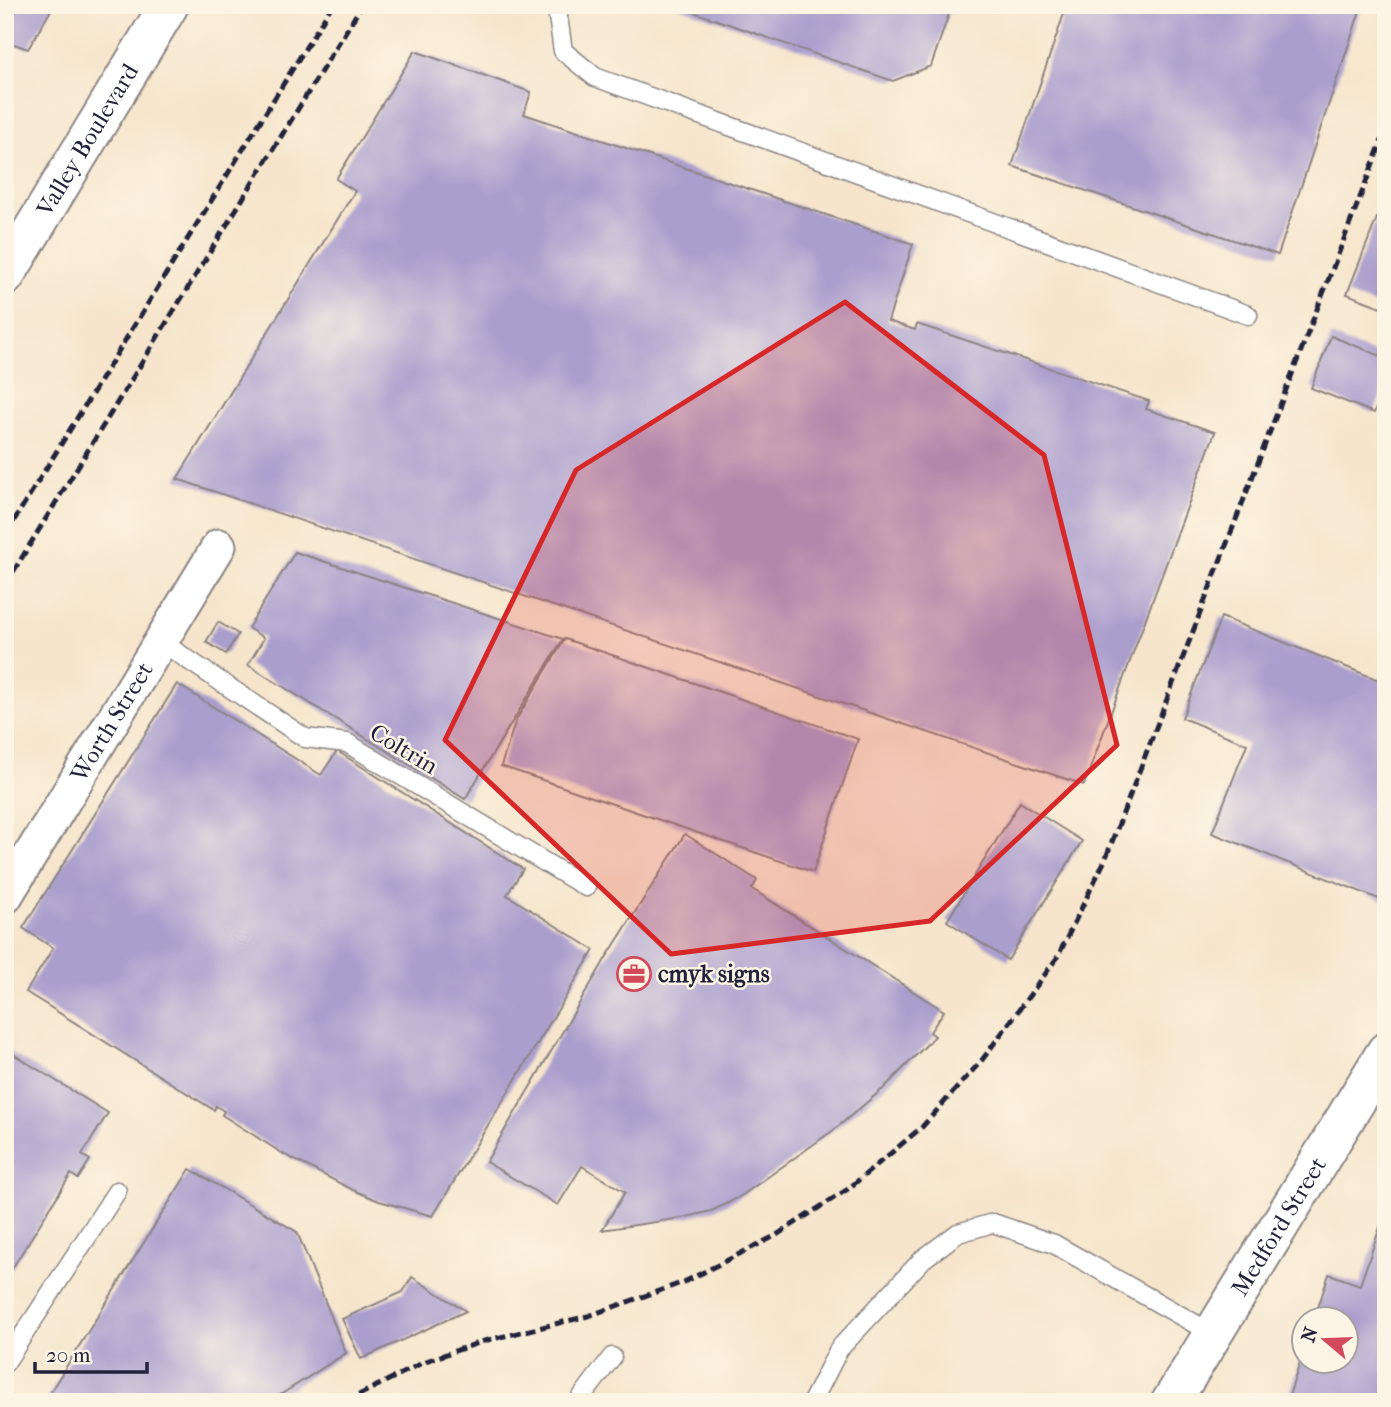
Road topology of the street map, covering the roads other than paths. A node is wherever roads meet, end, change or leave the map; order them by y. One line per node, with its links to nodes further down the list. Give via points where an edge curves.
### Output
1 (169, 5): 3 (main road, Valley Boulevard)
2 (559, 5): 4 (lane, via 563,51 595,77)
3 (7, 268)
4 (1248, 315)
5 (219, 546): 6 (street, Worth Street)
6 (160, 642): 7 (lane, Coltrin, via 305,738 346,743); 8 (street, Worth Street)
7 (586, 887)
8 (5, 897)
9 (1386, 1052): 11 (main road, Medford Street)
10 (117, 1191): 13 (lane)
11 (1213, 1334): 15 (lane, via 1054,1244 993,1223 958,1233 923,1259 839,1349); 16 (main road, Medford Street)
12 (612, 1357): 14 (lane)
13 (5, 1363)
14 (578, 1402)
15 (812, 1402)
16 (1171, 1402)

